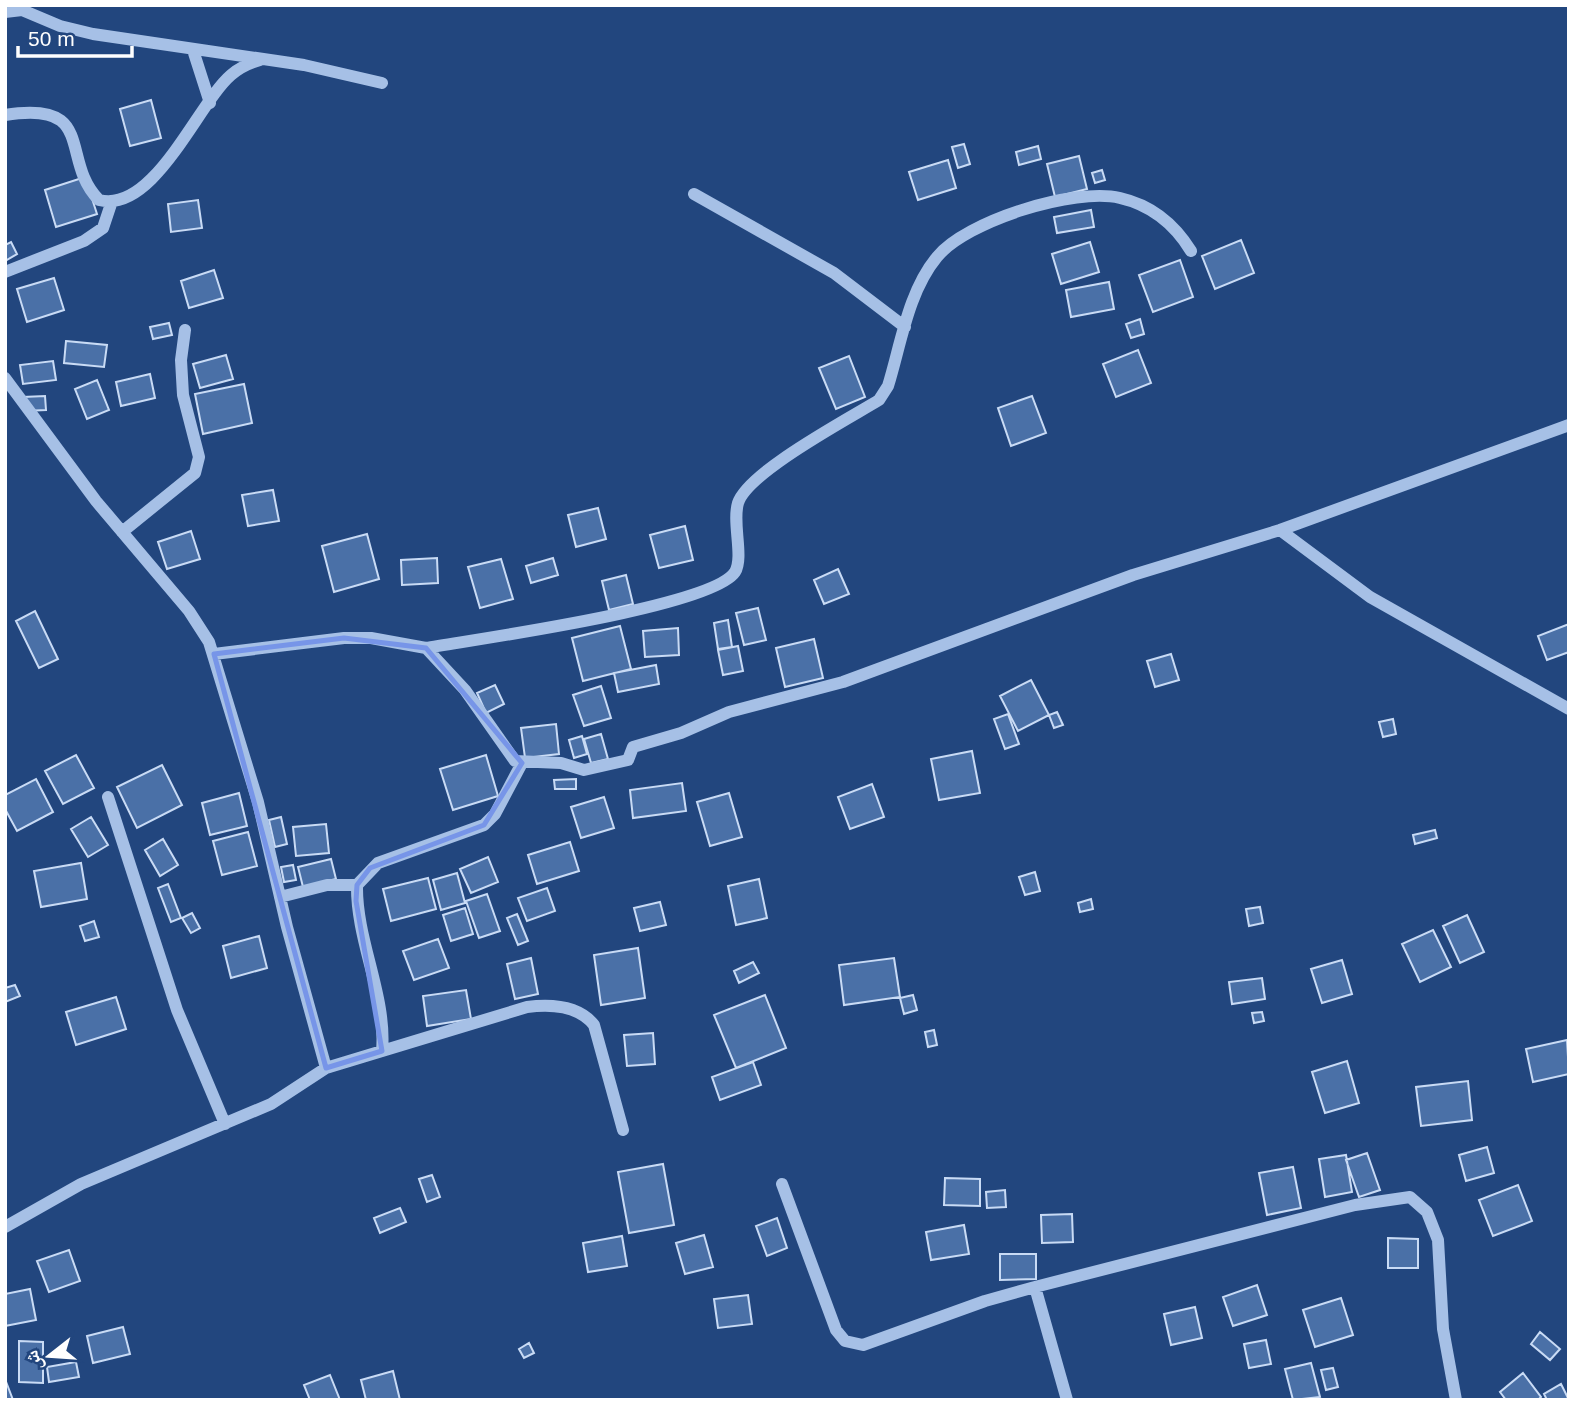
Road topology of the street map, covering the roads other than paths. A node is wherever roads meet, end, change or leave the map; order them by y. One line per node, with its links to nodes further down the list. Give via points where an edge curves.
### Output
1 (5, 12): 2 (street, via 22,10 60,26)
2 (193, 50): 3 (street); 5 (street)
3 (262, 59): 4 (street); 5 (street, via 229,76)
4 (382, 83)
5 (210, 103): 8 (street, via 188,137 146,181)
6 (5, 115): 8 (street, via 37,112 61,121 74,138 92,193 99,200)
7 (694, 194): 11 (street, via 834,273)
8 (112, 201): 10 (street, via 103,228 84,241)
9 (1191, 250): 11 (street, via 1164,217 1122,198 1096,196 1052,203 986,223 951,241 920,284)
10 (5, 272)
11 (905, 327): 17 (street, via 888,386 878,400 776,464 738,502 736,571 726,580 612,617)
12 (185, 330): 16 (street, via 183,395 198,457 195,473)
13 (5, 378): 16 (street)
14 (1569, 425): 15 (street)
15 (1280, 530): 19 (street, via 1370,597); 20 (street, via 1133,575 843,682 709,719 633,747 628,760 584,769 561,763)
16 (122, 532): 18 (street, via 189,611)
17 (426, 648): 18 (street, via 344,638); 20 (street, via 466,690 515,761)
18 (214, 654): 23 (street, via 258,802)
19 (1569, 709)
20 (522, 763): 22 (street, via 495,814 484,825 378,863)
21 (108, 797): 26 (street, via 177,1010)
22 (357, 886): 23 (street, via 327,885); 24 (street, via 383,1034)
23 (280, 897): 25 (street)
24 (382, 1051): 25 (street); 27 (street, via 527,1007 577,1012 594,1025)
25 (326, 1068): 26 (street, via 280,1099)
26 (225, 1124): 29 (street, via 81,1184)
27 (623, 1130)
28 (782, 1184): 30 (street, via 836,1330 854,1345)
29 (5, 1227)
30 (1035, 1287): 31 (street); 32 (street, via 1355,1205 1410,1197 1427,1212 1438,1240 1443,1329)
31 (1067, 1400)
32 (1456, 1400)

